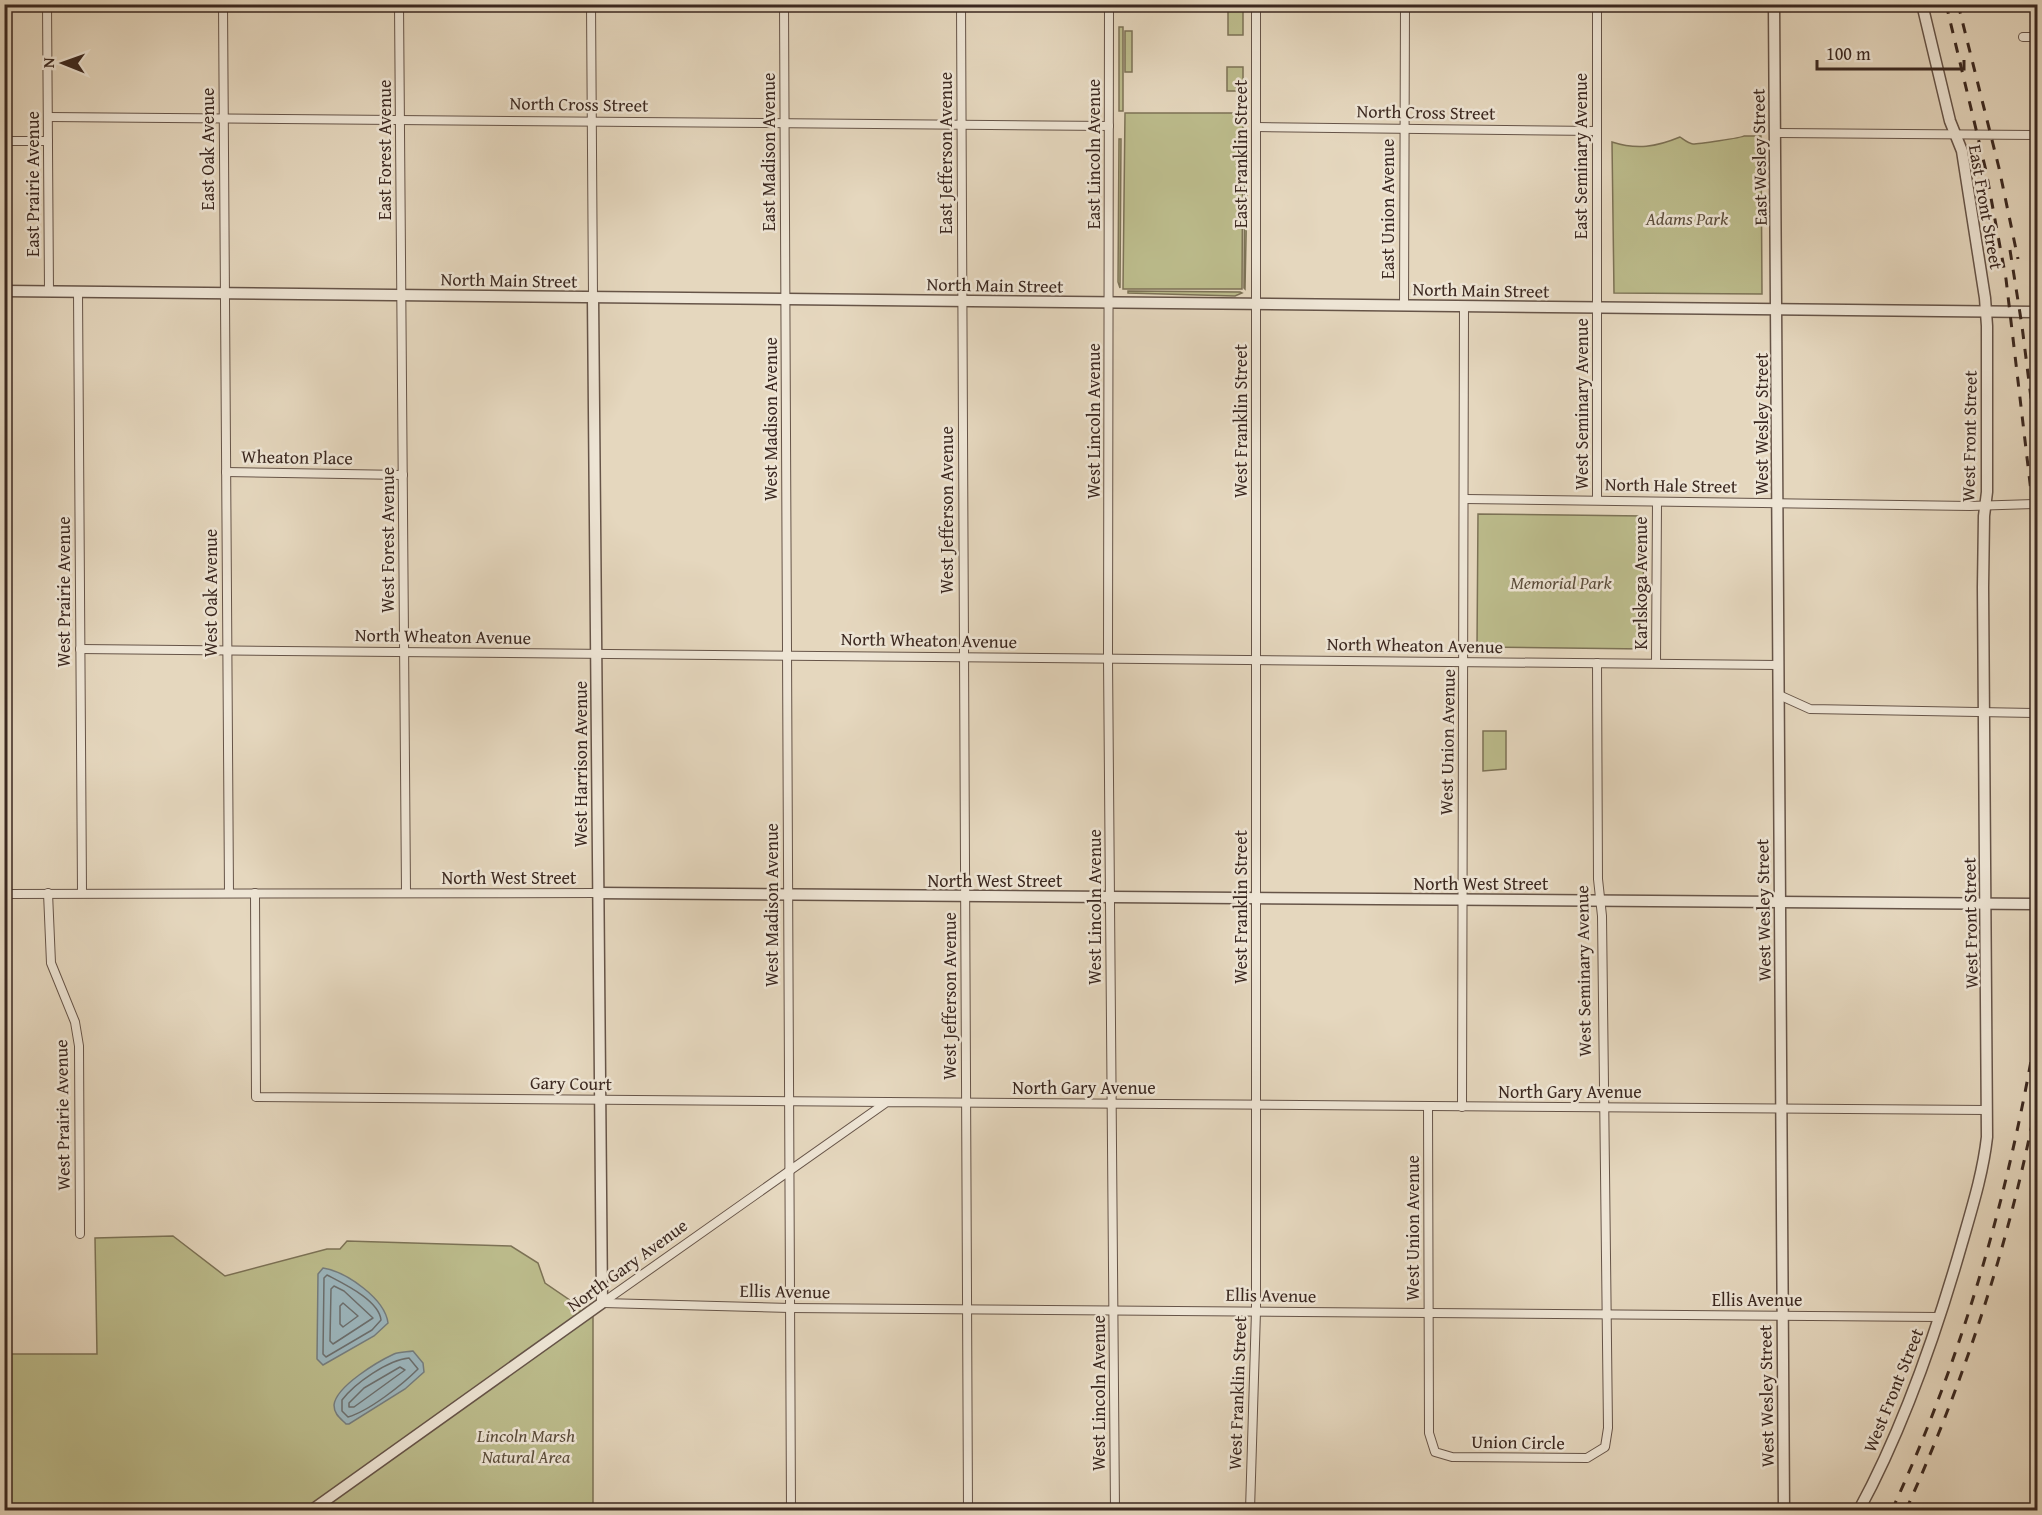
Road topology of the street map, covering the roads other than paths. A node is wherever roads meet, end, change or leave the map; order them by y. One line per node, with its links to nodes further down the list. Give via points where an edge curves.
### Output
1 (47, 4): 15 (street, East Prairie Avenue)
2 (223, 4): 16 (street, East Oak Avenue)
3 (399, 4): 17 (street, East Forest Avenue)
4 (591, 4): 18 (street)
5 (784, 4): 19 (street, East Madison Avenue)
6 (961, 4): 20 (street, East Jefferson Avenue)
7 (1109, 4): 21 (street, East Lincoln Avenue)
8 (1257, 4): 22 (street, East Franklin Street)
9 (1405, 4): 23 (street, East Union Avenue)
10 (1597, 4): 24 (street, East Seminary Avenue)
11 (1774, 4): 25 (street, East Wesley Street)
12 (1922, 4): 26 (street, East Front Street)
13 (2023, 37): 14 (street)
14 (2037, 37)
15 (48, 117): 16 (street, North Cross Street); 29 (street, East Prairie Avenue)
16 (224, 118): 17 (street, North Cross Street); 33 (street, East Oak Avenue)
17 (400, 119): 18 (street, North Cross Street); 34 (street, East Forest Avenue)
18 (592, 120): 19 (street, North Cross Street); 35 (street)
19 (784, 123): 20 (street, North Cross Street); 36 (street, East Madison Avenue)
20 (961, 124): 21 (street, North Cross Street); 37 (street, East Jefferson Avenue)
21 (1109, 126): 38 (street, East Lincoln Avenue)
22 (1256, 127): 23 (street, North Cross Street); 39 (street, East Franklin Street)
23 (1404, 128): 24 (street, North Cross Street); 40 (street, East Union Avenue)
24 (1596, 131): 42 (street, East Seminary Avenue)
25 (1776, 133): 26 (street); 43 (street, East Wesley Street)
26 (1956, 135): 27 (street); 44 (street, East Front Street, via 1962,151)
27 (2037, 135)
28 (4, 141): 29 (street)
29 (48, 141): 31 (street, East Prairie Avenue)
30 (4, 291): 31 (street, North Main Street)
31 (49, 292): 32 (street, North Main Street)
32 (78, 292): 33 (street, North Main Street); 54 (street, West Prairie Avenue)
33 (225, 294): 34 (street, North Main Street); 46 (street, West Oak Avenue)
34 (402, 295): 35 (street, North Main Street); 47 (street, West Forest Avenue)
35 (593, 297): 36 (street, North Main Street); 57 (street, West Harrison Avenue)
36 (785, 299): 37 (street, North Main Street); 58 (street, West Madison Avenue)
37 (962, 301): 38 (street, North Main Street); 59 (street, West Jefferson Avenue)
38 (1110, 303): 39 (street, North Main Street); 60 (street, West Lincoln Avenue)
39 (1257, 304): 40 (street, North Main Street); 61 (street, West Franklin Street)
40 (1404, 306): 41 (street, North Main Street)
41 (1464, 306): 42 (street, North Main Street); 48 (street, West Union Avenue)
42 (1598, 308): 43 (street, North Main Street); 49 (street, West Seminary Avenue)
43 (1777, 310): 44 (street, North Main Street); 51 (street, West Wesley Street)
44 (1986, 312): 45 (street, North Main Street); 53 (street, West Front Street)
45 (2037, 312)
46 (226, 472): 47 (street, Wheaton Place); 55 (street, West Oak Avenue)
47 (403, 475): 56 (street, West Forest Avenue)
48 (1465, 499): 49 (street, North Hale Street); 62 (street, West Union Avenue)
49 (1597, 500): 50 (street, North Hale Street)
50 (1657, 502): 51 (street, North Hale Street); 64 (street, Karlskoga Avenue)
51 (1778, 504): 53 (street, North Hale Street); 65 (street, West Wesley Street)
52 (2037, 504): 53 (street, North Hale Street)
53 (1985, 505): 67 (street, West Front Street)
54 (80, 648): 55 (street, North Wheaton Avenue); 69 (street, West Prairie Avenue)
55 (227, 650): 56 (street, North Wheaton Avenue); 71 (street, West Oak Avenue)
56 (404, 652): 57 (street, North Wheaton Avenue); 73 (street, West Forest Avenue)
57 (596, 654): 58 (street, North Wheaton Avenue); 74 (street, West Harrison Avenue)
58 (788, 655): 59 (street, North Wheaton Avenue); 76 (street, West Madison Avenue)
59 (964, 657): 60 (street, North Wheaton Avenue); 77 (street, West Jefferson Avenue)
60 (1108, 658): 61 (street, North Wheaton Avenue); 78 (street, West Lincoln Avenue)
61 (1256, 660): 62 (street, North Wheaton Avenue); 79 (street, West Franklin Street)
62 (1465, 662): 63 (street, North Wheaton Avenue); 80 (street, West Union Avenue)
63 (1598, 663): 64 (street, North Wheaton Avenue); 81 (street, West Seminary Avenue)
64 (1656, 663): 65 (street, North Wheaton Avenue)
65 (1779, 665): 66 (street, West Wesley Street)
66 (1779, 695): 67 (street, via 1810,709); 82 (street, West Wesley Street)
67 (1984, 712): 68 (street); 83 (street, West Front Street)
68 (2037, 713)
69 (82, 892): 70 (street, North West Street); 71 (street, North West Street)
70 (48, 893): 75 (street, North West Street); 97 (street, West Prairie Avenue, via 51,963 75,1022 79,1046)
71 (229, 893): 72 (street, North West Street)
72 (255, 893): 73 (street, North West Street); 85 (street, Gary Court, via 255,1097)
73 (406, 893): 74 (street, North West Street)
74 (597, 893): 76 (street, North West Street); 85 (street, West Harrison Avenue)
75 (4, 894)
76 (788, 895): 77 (street, North West Street); 86 (street, West Madison Avenue)
77 (964, 896): 78 (street, North West Street); 88 (street, West Jefferson Avenue)
78 (1110, 897): 79 (street, North West Street); 89 (street, West Lincoln Avenue)
79 (1258, 898): 80 (street, North West Street); 90 (street, West Franklin Street)
80 (1461, 900): 81 (street, North West Street); 92 (street, West Union Avenue)
81 (1600, 900): 82 (street, North West Street); 93 (street, West Seminary Avenue)
82 (1779, 902): 83 (street, North West Street); 94 (street, West Wesley Street)
83 (1986, 904): 84 (street, North West Street); 95 (street, West Front Street)
84 (2037, 904)
85 (600, 1099): 86 (street, Gary Court); 98 (street, West Harrison Avenue)
86 (789, 1102): 87 (street, Gary Court); 96 (street, West Madison Avenue)
87 (887, 1102): 88 (street, North Gary Avenue); 96 (street, North Gary Avenue)
88 (966, 1103): 89 (street, North Gary Avenue); 100 (street, West Jefferson Avenue)
89 (1112, 1104): 90 (street, North Gary Avenue); 101 (street, West Lincoln Avenue)
90 (1256, 1105): 91 (street, North Gary Avenue); 102 (street, West Franklin Street)
91 (1428, 1106): 92 (street, North Gary Avenue); 103 (street, West Union Avenue)
92 (1462, 1107): 93 (street, North Gary Avenue)
93 (1602, 1108): 94 (street, North Gary Avenue); 104 (street, West Seminary Avenue)
94 (1780, 1108): 95 (street, North Gary Avenue); 105 (street, West Wesley Street)
95 (1987, 1110): 106 (street, West Front Street, via 1985,1154)
96 (788, 1170): 98 (street, North Gary Avenue); 99 (street, West Madison Avenue)
97 (80, 1234)
98 (602, 1303): 99 (street, Ellis Avenue); 107 (street, North Gary Avenue)
99 (790, 1308): 100 (street, Ellis Avenue); 108 (street, West Madison Avenue)
100 (967, 1309): 101 (street, Ellis Avenue); 109 (street, West Jefferson Avenue)
101 (1114, 1310): 102 (street, Ellis Avenue); 110 (street, West Lincoln Avenue)
102 (1256, 1311): 103 (street, Ellis Avenue); 111 (street, West Franklin Street)
103 (1429, 1313): 104 (street, Ellis Avenue); 104 (street, Union Circle, via 1430,1433 1435,1452 1452,1457 1581,1459 1605,1447)
104 (1605, 1314): 105 (street, Ellis Avenue)
105 (1782, 1316): 106 (street, Ellis Avenue); 112 (street, West Wesley Street)
106 (1939, 1317): 113 (street, West Front Street, via 1903,1413)
107 (312, 1510)
108 (791, 1510)
109 (968, 1510)
110 (1115, 1510)
111 (1250, 1510)
112 (1784, 1510)
113 (1858, 1510)

